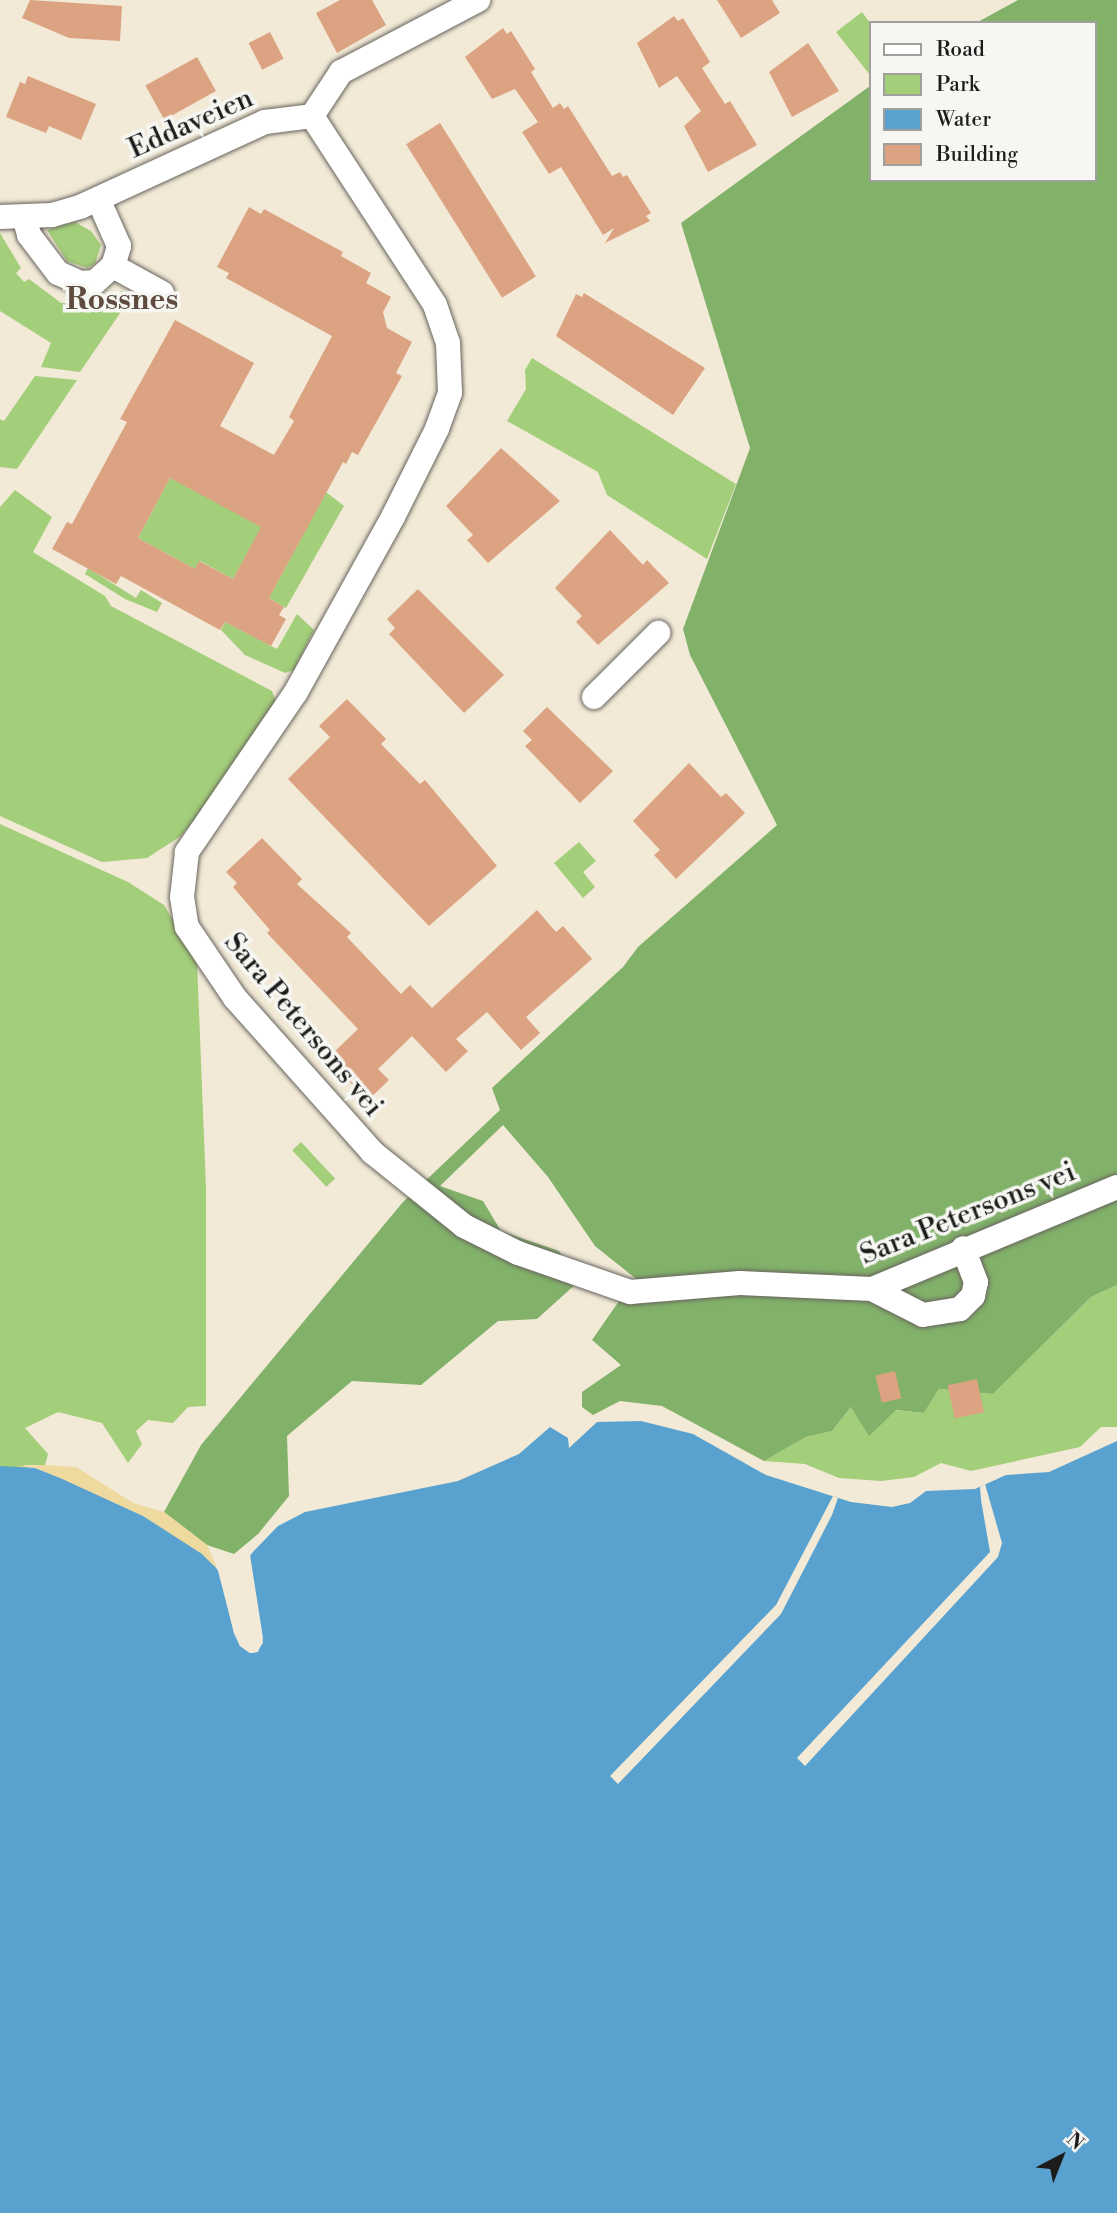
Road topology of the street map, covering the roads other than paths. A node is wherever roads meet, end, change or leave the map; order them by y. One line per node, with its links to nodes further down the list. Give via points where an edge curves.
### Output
1 (478, 0): 2 (street, via 341,72)
2 (312, 116): 3 (street, Eddaveien, via 265,122); 11 (street, Sara Petersons vei, via 435,305 448,343 450,393 393,517 296,692 192,841 182,897 187,927 235,998 339,1118 384,1163 480,1236 592,1282 629,1292 740,1283)
3 (99, 201): 4 (street, Eddaveien, via 52,215); 5 (street, via 119,246)
4 (12, 217): 5 (street, Eddaveien, via 65,278 95,282)
5 (113, 266): 6 (street)
6 (162, 293)
7 (658, 633): 8 (street)
8 (594, 696)
9 (1117, 1188): 10 (street, Sara Petersons vei)
10 (963, 1248): 11 (street, Sara Petersons vei); 11 (street, via 976,1282 968,1304 960,1309 923,1315)
11 (872, 1289)

